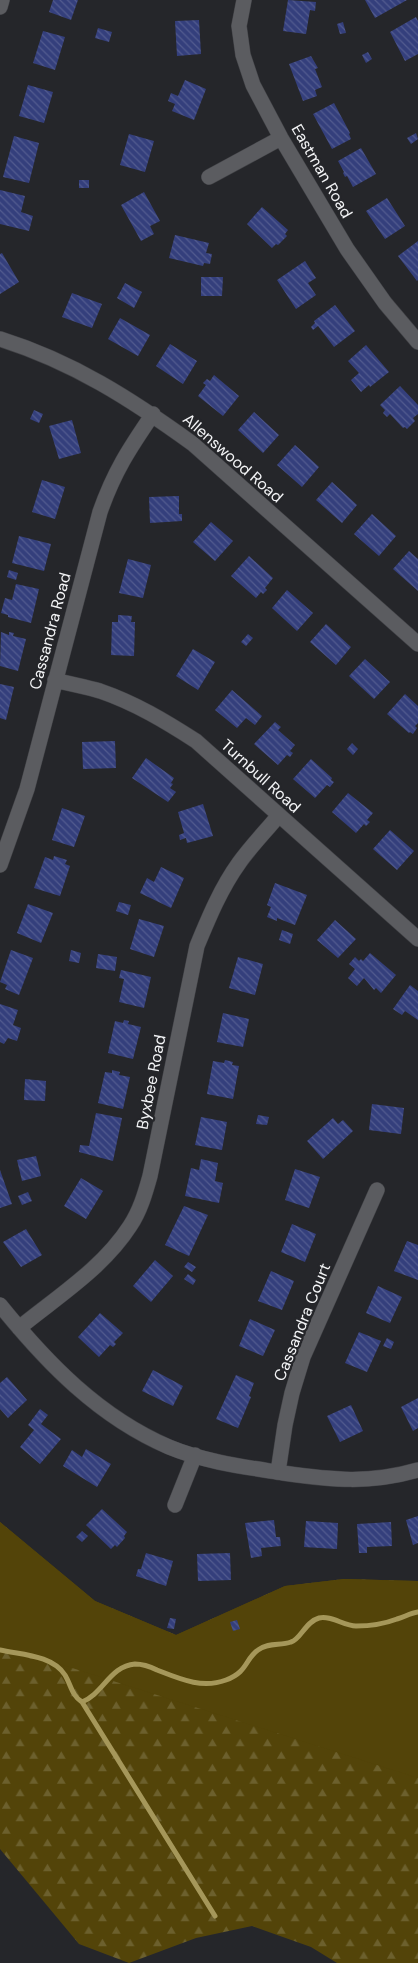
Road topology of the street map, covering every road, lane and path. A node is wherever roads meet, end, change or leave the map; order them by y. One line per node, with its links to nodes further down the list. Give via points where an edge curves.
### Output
1 (2, 0): 3 (street)
2 (244, 0): 4 (street, Eastman Road, via 240,26 243,55 253,85)
3 (0, 7)
4 (281, 138): 5 (street); 7 (street, Eastman Road, via 347,249 385,303)
5 (209, 177)
6 (0, 339): 8 (street, Allenswood Road, via 75,369)
7 (418, 342)
8 (153, 414): 9 (street, Allenswood Road, via 192,444); 10 (street, Cassandra Road, via 109,484)
9 (418, 644)
10 (55, 680): 11 (street, Turnbull Road, via 100,691 160,718 196,741); 12 (street, Cassandra Road, via 27,790)
11 (279, 815): 13 (street, Turnbull Road); 16 (street, Byxbee Road, via 240,862 210,913 197,946 142,1203 130,1226 111,1250)
12 (0, 865)
13 (418, 939)
14 (377, 1190): 19 (street, Cassandra Court, via 304,1357 292,1393)
15 (0, 1304): 16 (street)
16 (19, 1328): 17 (street, via 60,1373 114,1417 170,1447)
17 (195, 1455): 19 (street); 20 (street)
18 (418, 1470): 19 (street, via 395,1477 361,1481)
19 (278, 1472)
20 (175, 1505)

